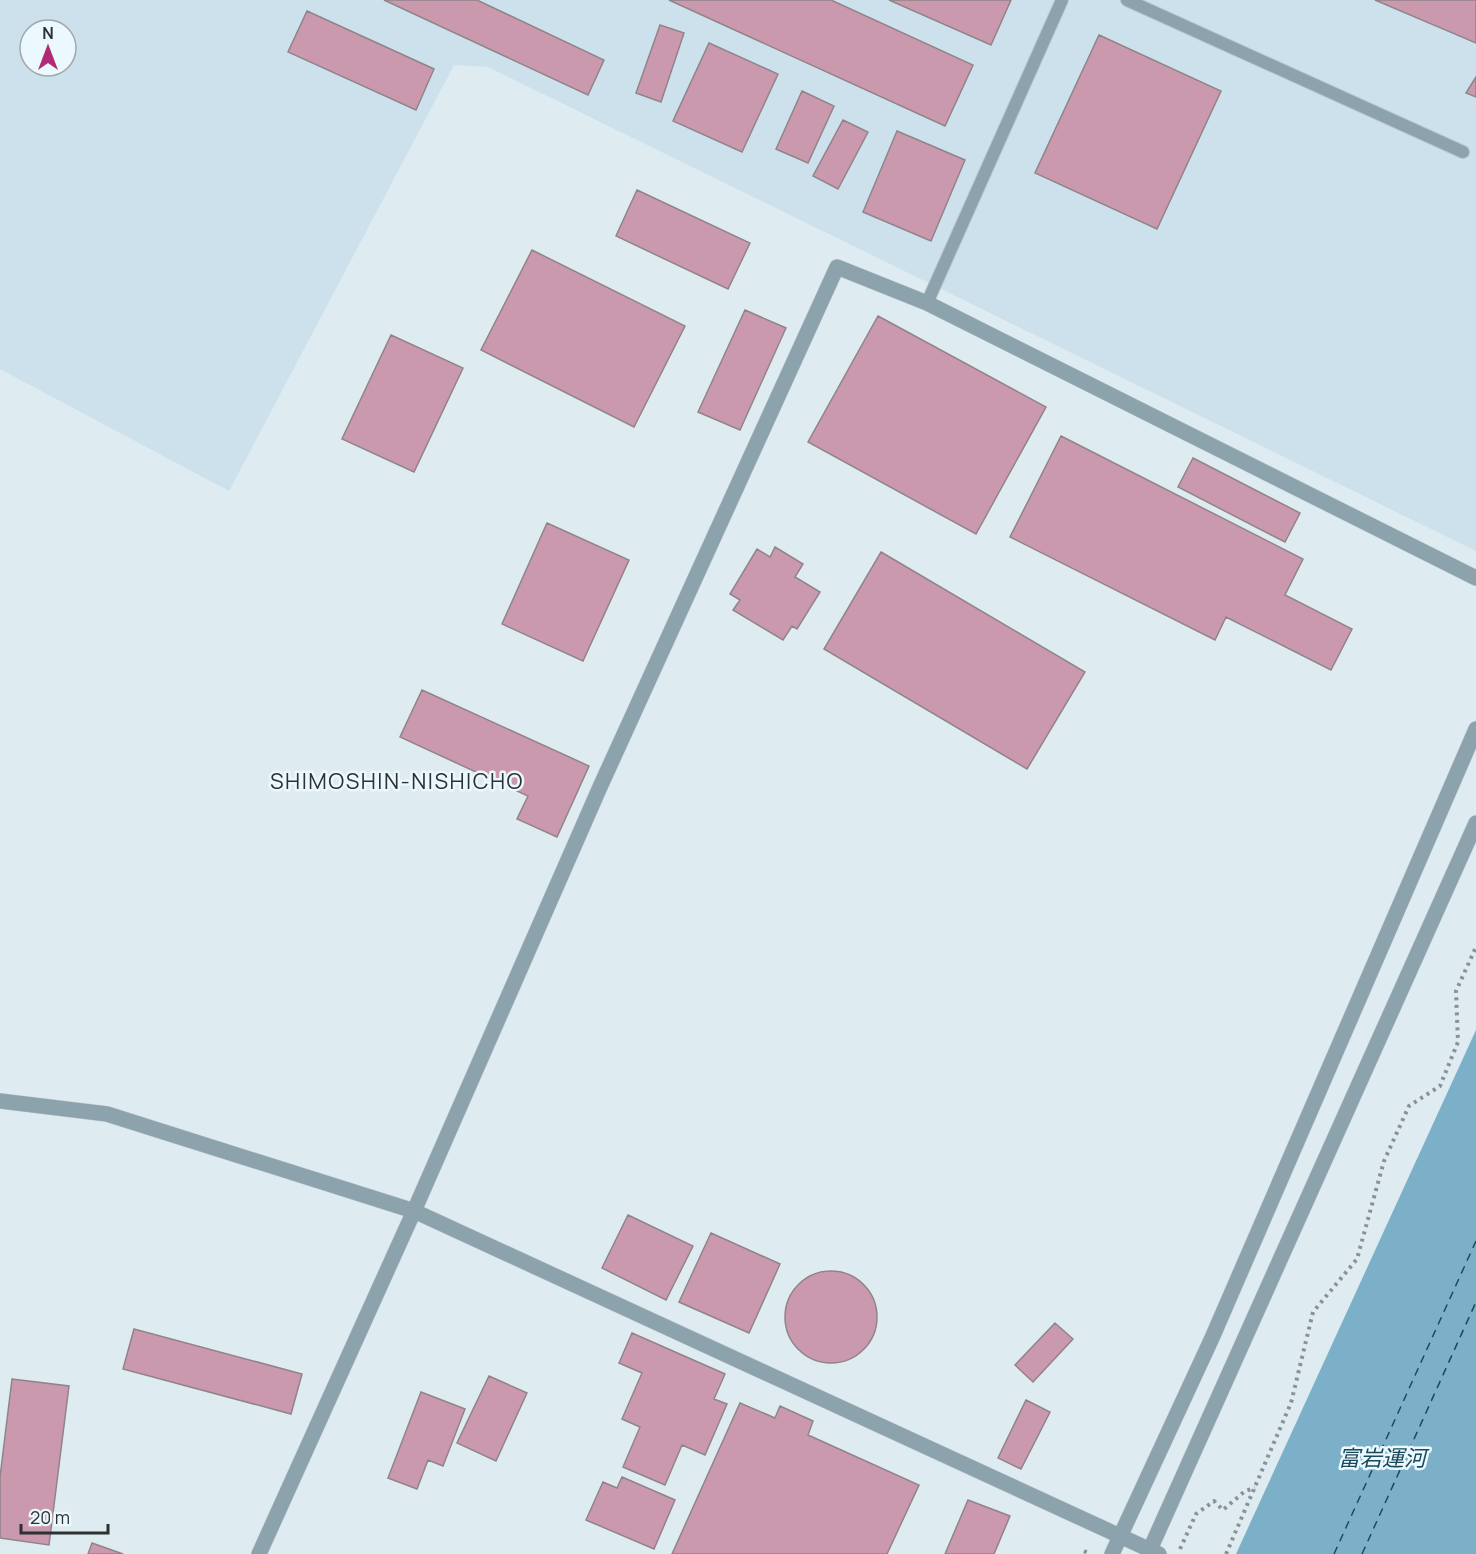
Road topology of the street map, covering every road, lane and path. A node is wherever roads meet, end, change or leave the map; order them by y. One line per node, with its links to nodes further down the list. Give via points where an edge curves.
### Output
1 (1062, 0): 4 (lane)
2 (1127, 0): 3 (lane)
3 (1463, 152)
4 (927, 303): 5 (street); 10 (street, via 837,267 600,787)
5 (1476, 578)
6 (1476, 729): 12 (street, via 1217,1327)
7 (1476, 823): 14 (street)
8 (1476, 947): 11 (path, via 1456,991 1458,1042 1440,1086 1409,1106 1384,1161 1357,1259 1313,1312 1291,1403)
9 (0, 1101): 10 (street, via 107,1114)
10 (414, 1211): 12 (street); 15 (street)
11 (1255, 1488): 18 (path, via 1245,1491 1223,1510 1214,1501 1196,1514); 19 (path)
12 (1120, 1536): 14 (street); 17 (street)
13 (1084, 1551): 16 (path)
14 (1152, 1553)
15 (259, 1554)
16 (1090, 1554)
17 (1112, 1554)
18 (1177, 1554)
19 (1226, 1554)

